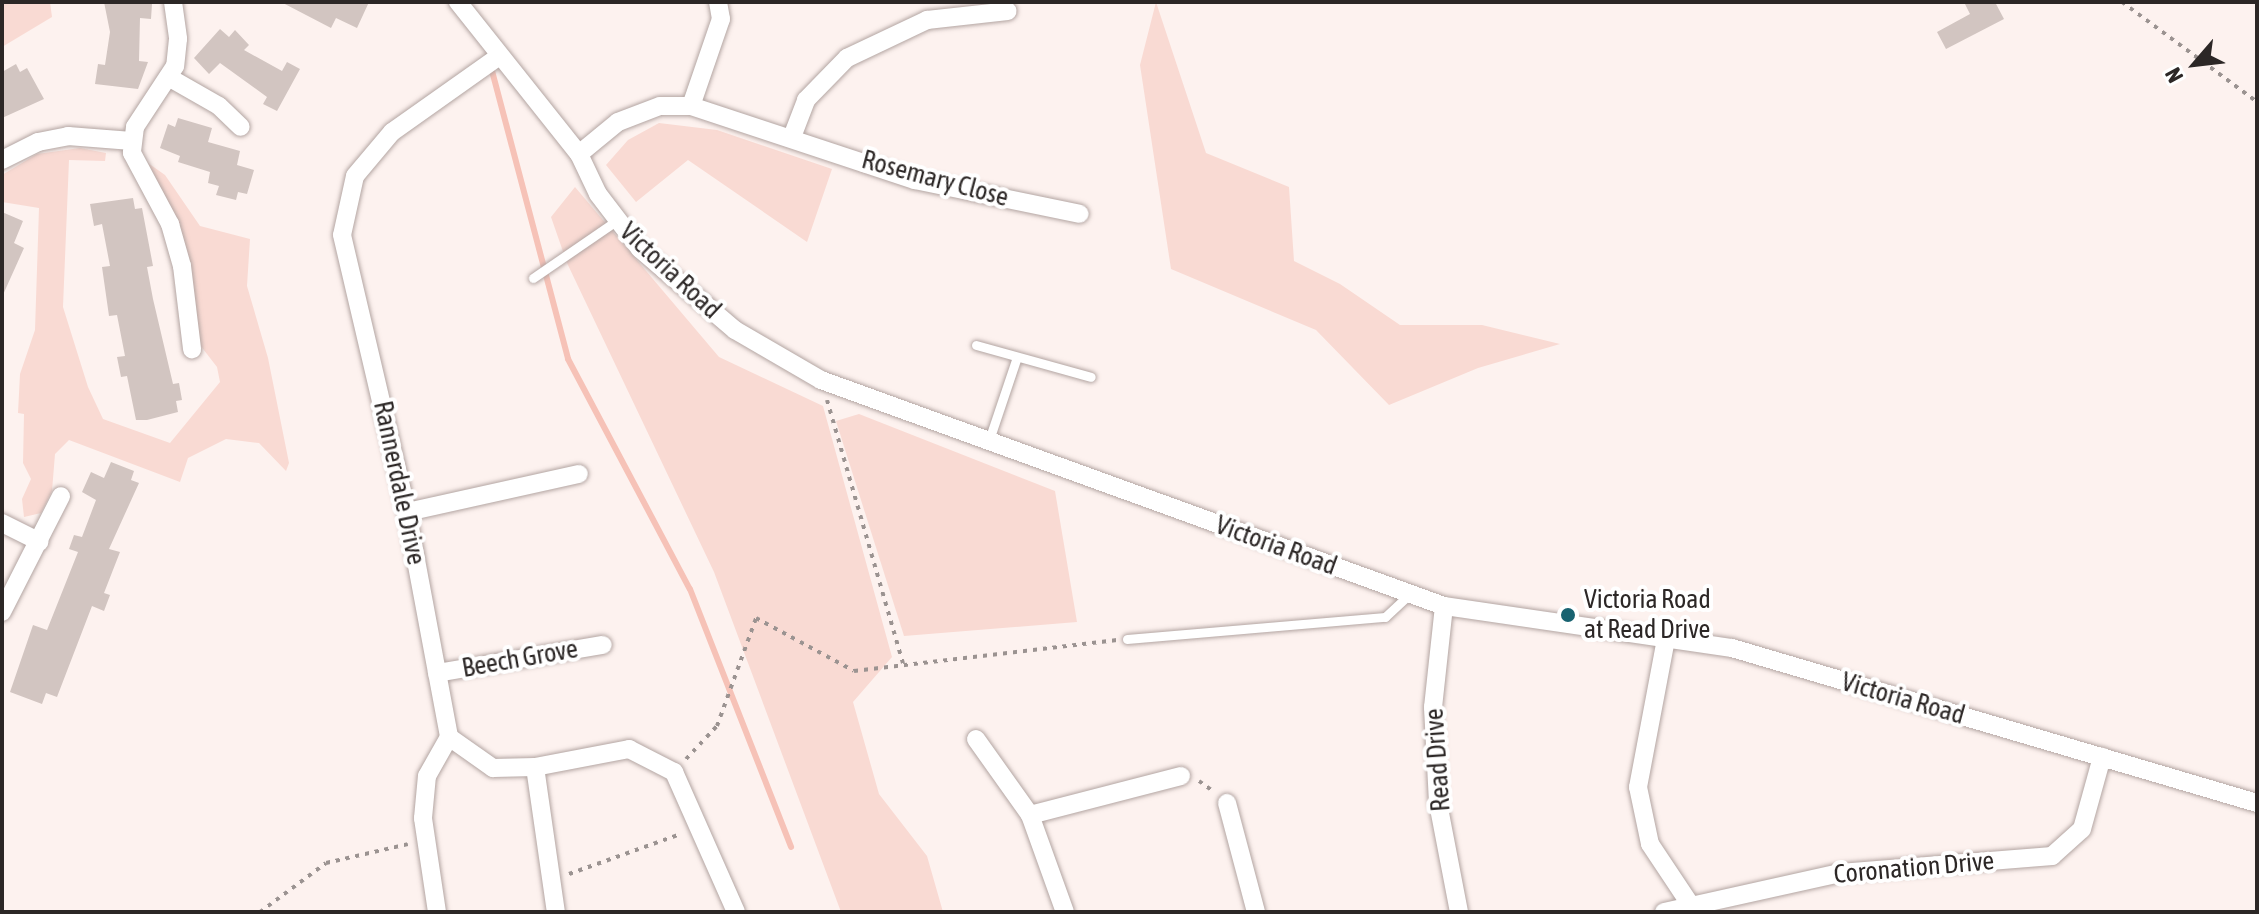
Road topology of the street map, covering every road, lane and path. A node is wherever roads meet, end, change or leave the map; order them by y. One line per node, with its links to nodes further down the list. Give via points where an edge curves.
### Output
1 (173, 2): 7 (street, via 178,39)
2 (458, 2): 6 (street, Victoria Road)
3 (718, 2): 9 (street, via 721,19)
4 (2122, 2): 8 (path)
5 (1008, 11): 11 (street, via 927,20 847,58 806,100)
6 (498, 57): 13 (street, Victoria Road); 26 (street, Rannerdale Drive, via 392,132 355,176 342,235)
7 (170, 78): 10 (street, via 219,106); 12 (street, via 142,115)
8 (2257, 102)
9 (691, 106): 11 (street, Rosemary Close); 13 (street, Rosemary Close, via 660,106 618,122)
10 (241, 127)
11 (792, 137): 15 (street, Rosemary Close, via 915,180)
12 (132, 141): 14 (street, via 68,136 38,142); 19 (street, via 135,164 170,224 182,266)
13 (579, 154): 16 (street, Victoria Road)
14 (2, 160)
15 (1080, 214)
16 (616, 221): 17 (lane); 22 (street, Victoria Road, via 688,295 735,330)
17 (533, 278)
18 (976, 345): 20 (lane)
19 (192, 349)
20 (1016, 360): 21 (lane); 23 (lane)
21 (1091, 377)
22 (821, 380): 23 (street, Victoria Road); 35 (path)
23 (989, 440): 29 (street, Victoria Road)
24 (579, 474): 26 (street)
25 (61, 496): 28 (street)
26 (407, 512): 36 (street, Rannerdale Drive)
27 (2, 523): 28 (street)
28 (40, 542): 31 (street)
29 (1409, 595): 30 (street, Victoria Road); 32 (lane, via 1385,617)
30 (1444, 606): 33 (street, Victoria Road); 56 (street, Read Drive, via 1433,707 1438,803)
31 (2, 612)
32 (1127, 639): 35 (path)
33 (1666, 639): 39 (street, Victoria Road, via 1732,648); 49 (street, via 1638,787 1650,844)
34 (603, 645): 36 (street, Beech Grove)
35 (903, 663): 41 (path, via 854,671 756,618 717,726)
36 (437, 673): 37 (street, Rannerdale Drive)
37 (449, 737): 40 (street, via 493,768); 47 (street, via 427,776)
38 (976, 739): 45 (street)
39 (2102, 757): 44 (street, Victoria Road); 49 (street, Coronation Drive, via 2082,829 2052,856 1840,873)
40 (535, 767): 41 (street, via 629,749); 48 (street)
41 (674, 772): 46 (street)
42 (1181, 776): 43 (path, via 1204,782); 45 (street)
43 (1227, 803): 55 (street)
44 (2257, 803)
45 (1030, 815): 54 (street)
46 (699, 828): 48 (path); 53 (street)
47 (426, 840): 50 (path, via 326,863); 51 (street)
48 (551, 880): 52 (street)
49 (1690, 904): 57 (street, Coronation Drive)
50 (260, 912)
51 (437, 912)
52 (556, 912)
53 (736, 912)
54 (1065, 912)
55 (1256, 912)
56 (1459, 912)
57 (1664, 912)

